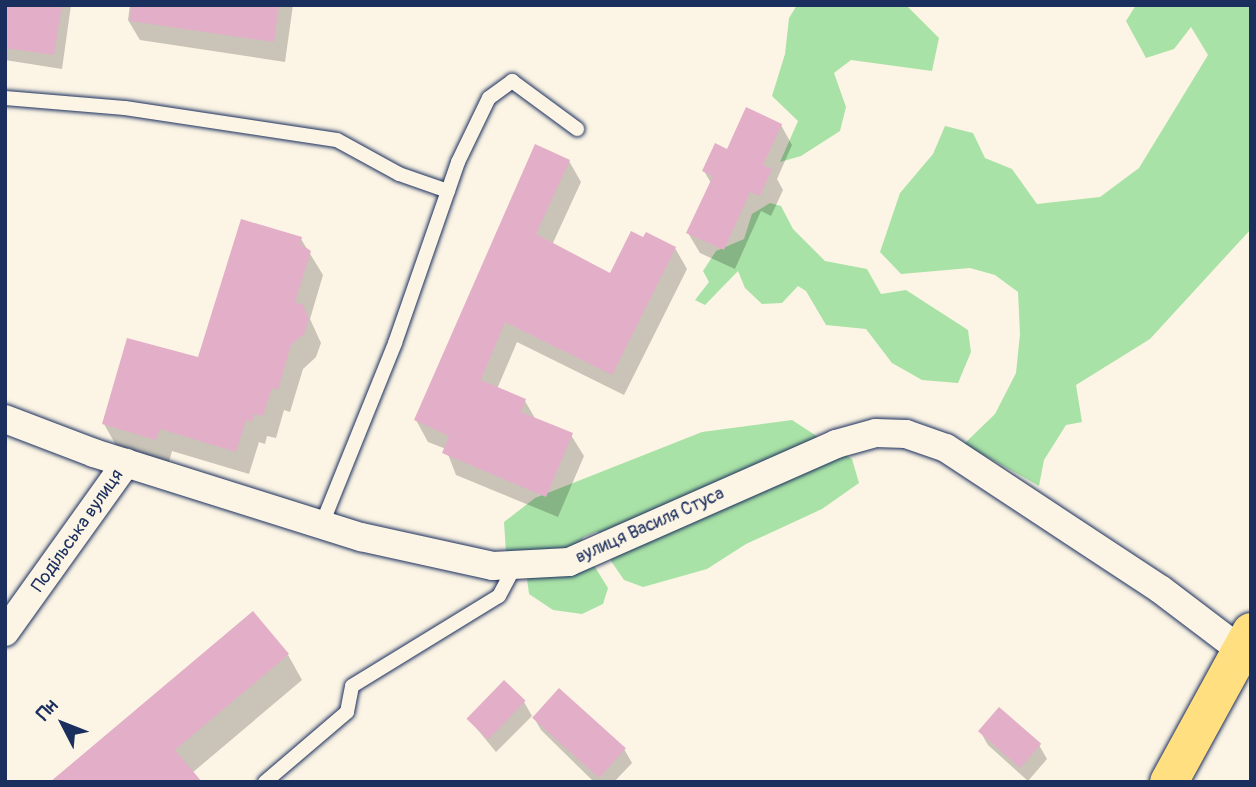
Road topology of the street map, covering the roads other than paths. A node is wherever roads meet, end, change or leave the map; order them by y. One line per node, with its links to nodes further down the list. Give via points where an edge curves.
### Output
1 (5, 98): 3 (lane, via 139,110 337,140 399,174)
2 (576, 129): 3 (lane, via 512,81 489,98)
3 (447, 191): 6 (lane, via 395,343)
4 (5, 419): 5 (street, вулиця Василя Стуса)
5 (126, 463): 6 (street, вулиця Василя Стуса); 8 (street, Подільська вулиця)
6 (322, 524): 7 (street, вулиця Василя Стуса, via 493,566)
7 (516, 565): 9 (street, вулиця Василя Стуса, via 569,562 836,444 876,433 906,434 946,448); 10 (lane, via 499,596 352,686 347,712)
8 (5, 632)
9 (1247, 647): 11 (highway)
10 (265, 782)
11 (1169, 782)

